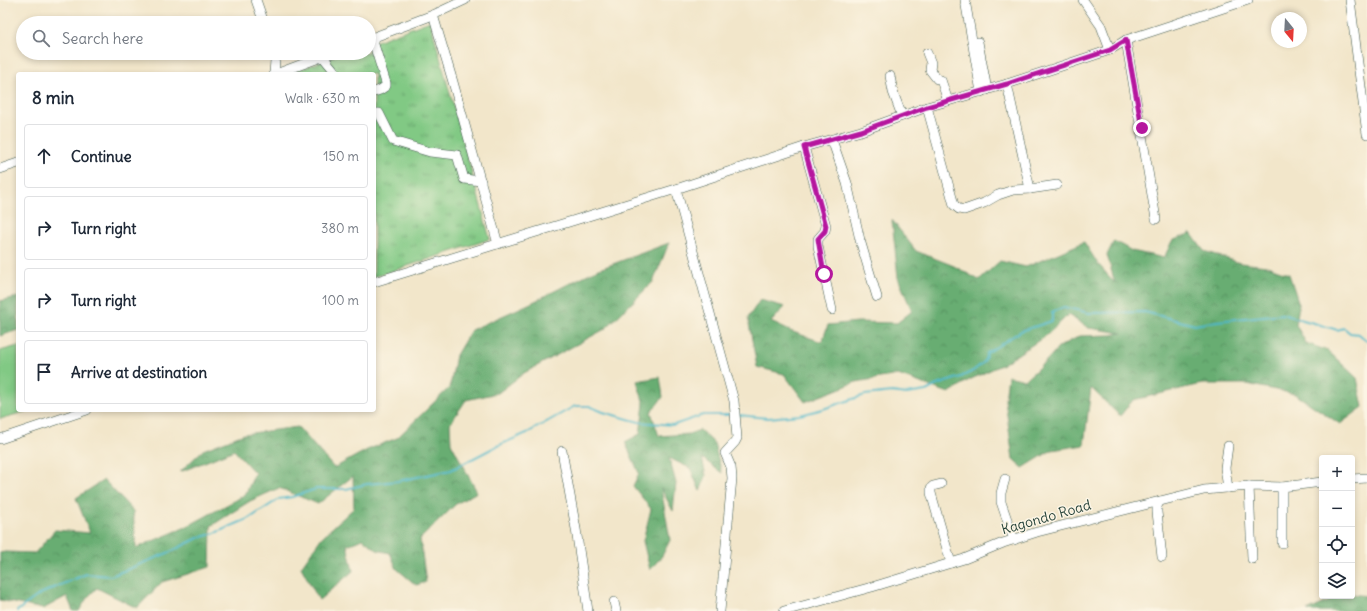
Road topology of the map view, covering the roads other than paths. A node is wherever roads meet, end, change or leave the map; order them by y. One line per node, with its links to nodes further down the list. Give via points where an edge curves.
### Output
1 (256, 0): 9 (street)
2 (465, 0): 8 (street)
3 (965, 0): 26 (street)
4 (1083, 0): 12 (street, via 1101,26)
5 (1248, 0): 11 (street)
6 (1350, 0): 31 (street)
7 (972, 7): 26 (street)
8 (433, 15): 10 (street); 36 (street)
9 (262, 16)
10 (376, 37)
11 (1126, 40): 12 (street); 40 (street)
12 (1110, 50): 24 (street)
13 (927, 53): 27 (street, via 931,63 930,70 941,80)
14 (376, 56): 25 (street, via 386,83 386,86)
15 (274, 60): 20 (street)
16 (278, 60): 19 (street)
17 (314, 60): 19 (street)
18 (325, 60): 22 (street)
19 (288, 69): 21 (street)
20 (275, 72)
21 (280, 72)
22 (335, 72)
23 (890, 76): 30 (street)
24 (1007, 84): 26 (street); 39 (street)
25 (376, 91)
26 (984, 91): 27 (street)
27 (948, 101): 28 (street)
28 (927, 107): 30 (street); 39 (street, via 954,205 959,209 964,210 984,203 1013,190)
29 (376, 113): 36 (street, via 379,113 393,142 430,152 457,155 464,179)
30 (902, 116): 32 (street)
31 (1367, 134)
32 (832, 140): 33 (street); 43 (street, via 847,183)
33 (804, 147): 38 (street); 44 (street, via 826,226 818,239 818,246)
34 (16, 164): 35 (street)
35 (0, 169)
36 (481, 182): 41 (street)
37 (1057, 185): 39 (street)
38 (676, 189): 41 (street); 64 (street, via 734,401 738,438 725,453 731,467 732,478)
39 (1030, 189)
40 (1156, 219)
41 (498, 244): 42 (street)
42 (376, 281)
43 (877, 297)
44 (832, 310)
45 (81, 412): 46 (street)
46 (0, 439)
47 (1228, 446): 56 (street, via 1225,468)
48 (562, 451): 63 (street)
49 (1367, 478): 51 (street)
50 (1005, 479): 58 (street, via 1001,502)
51 (1355, 479)
52 (1319, 482): 55 (street, Kagondo Road)
53 (941, 484): 62 (street, via 933,486 931,493)
54 (1249, 486): 55 (street, Kagondo Road); 56 (street, Kagondo Road); 61 (street)
55 (1282, 486): 59 (street)
56 (1228, 488): 57 (street, Kagondo Road, via 1204,490)
57 (1160, 501): 58 (street, Kagondo Road); 60 (street, via 1157,512)
58 (1014, 540): 62 (street, Kagondo Road)
59 (1282, 543)
60 (1162, 557)
61 (1252, 559)
62 (951, 563): 65 (street, Kagondo Road)
63 (588, 611)
64 (720, 611)
65 (784, 611)

